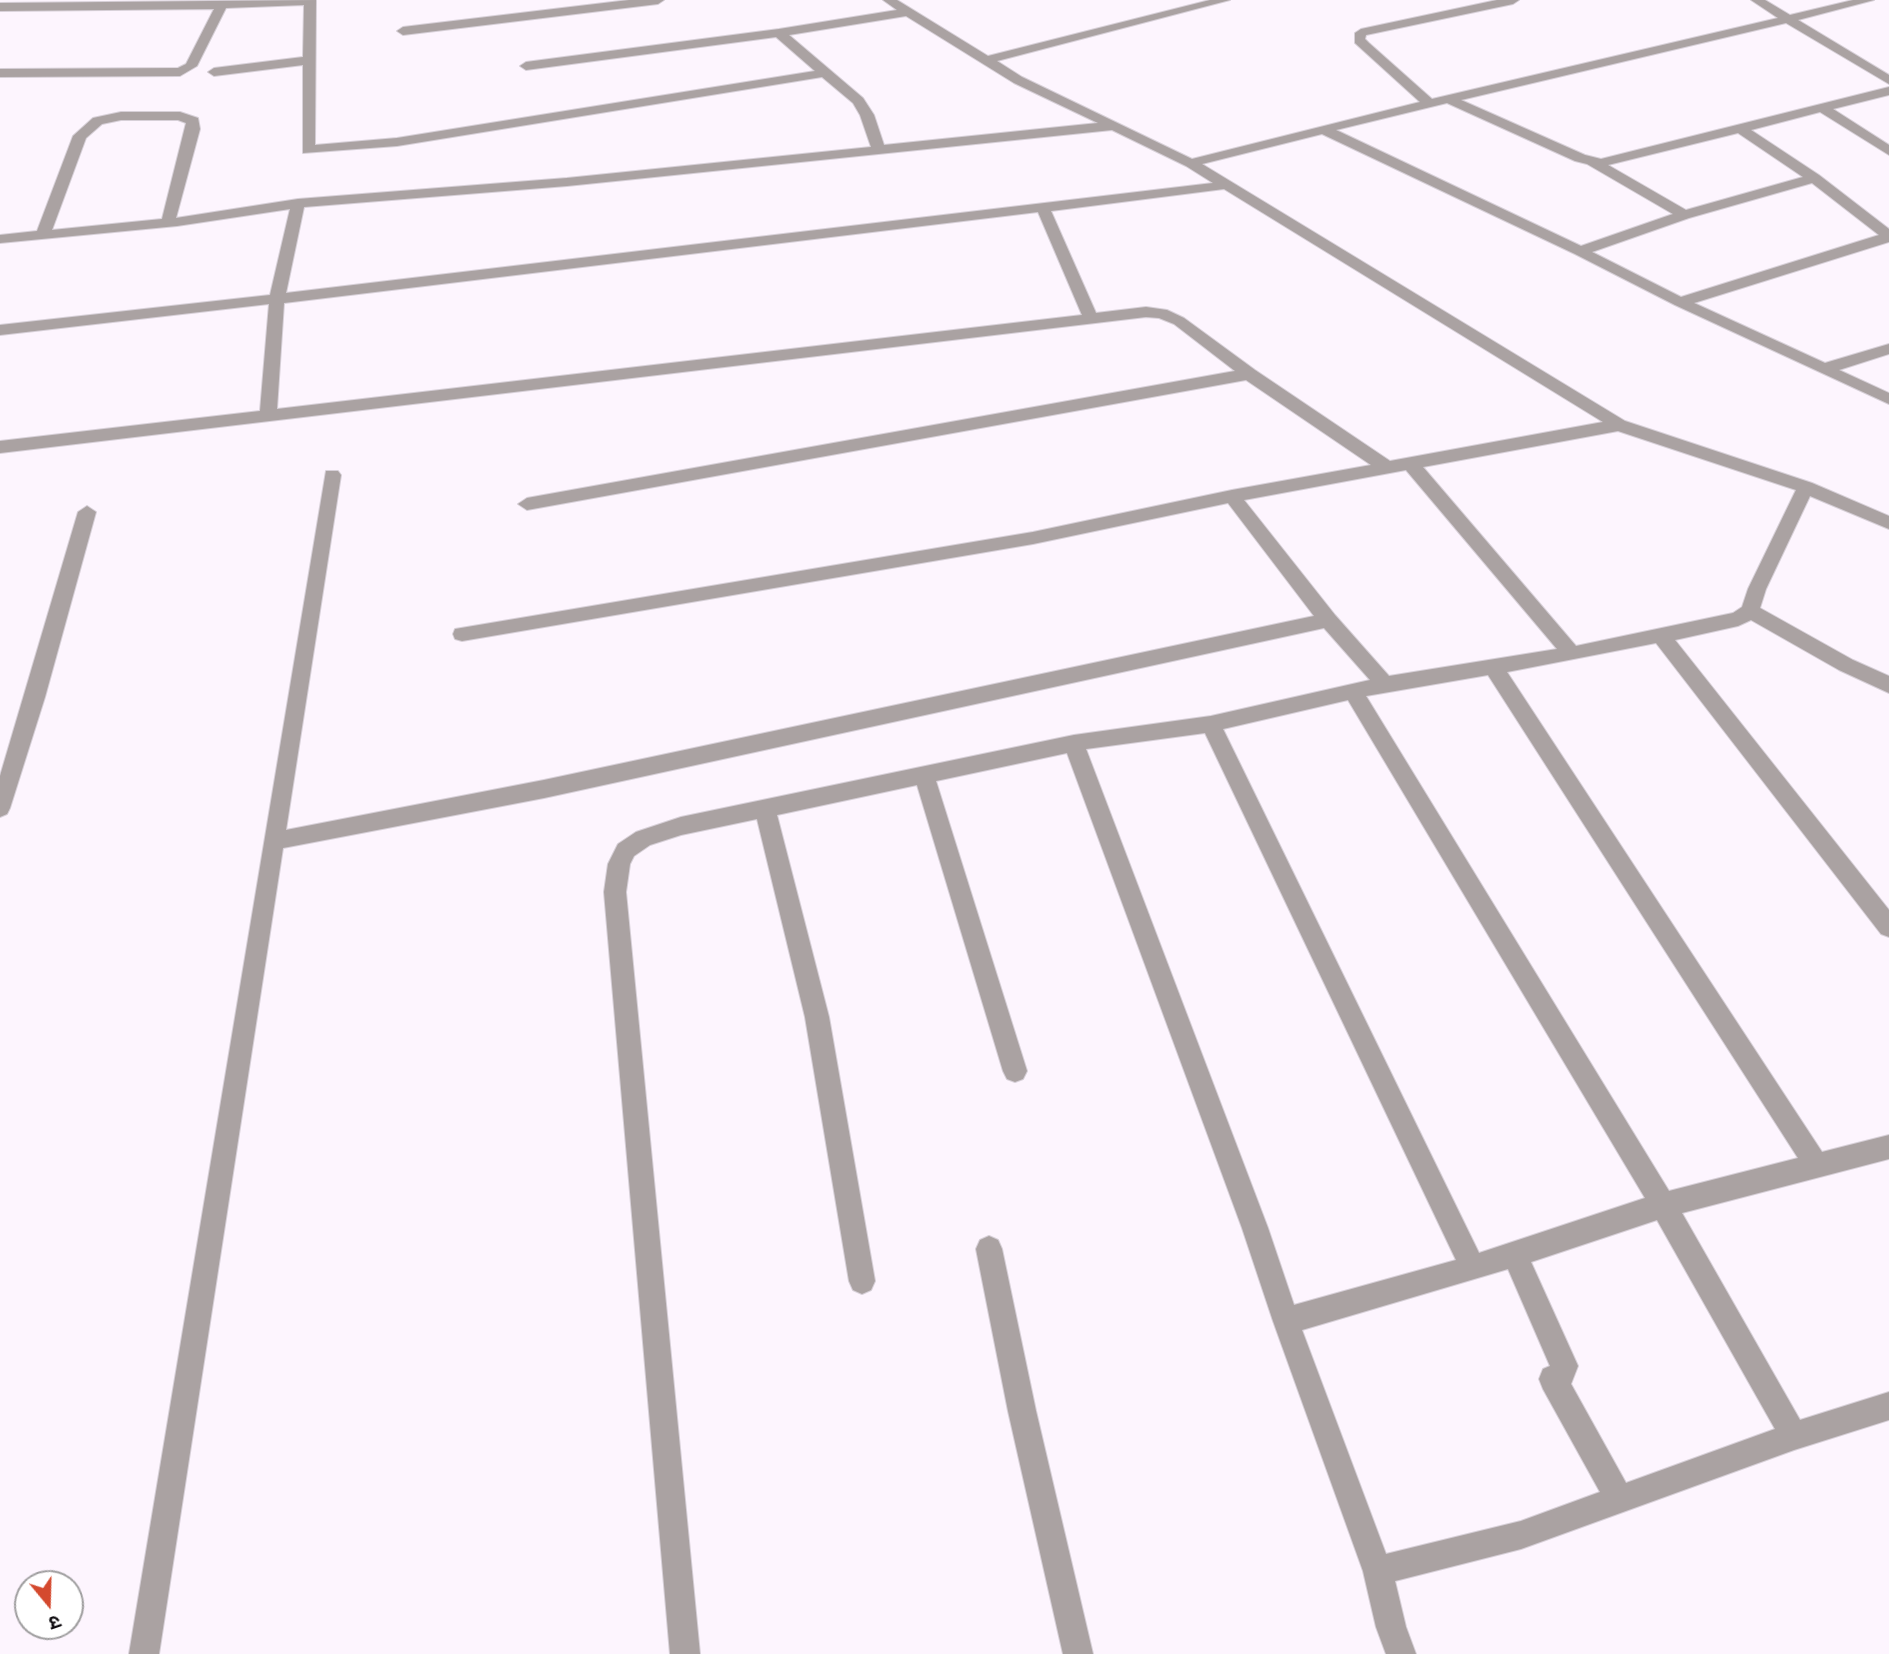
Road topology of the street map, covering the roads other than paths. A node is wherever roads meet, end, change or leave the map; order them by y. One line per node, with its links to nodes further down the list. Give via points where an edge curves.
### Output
1 (658, 0): 12 (street)
2 (889, 0): 10 (street)
3 (1224, 0): 15 (street)
4 (1513, 0): 23 (street, via 1361,33 1359,40)
5 (1756, 0): 11 (street)
6 (310, 1): 8 (street); 14 (street)
7 (1860, 1): 11 (street)
8 (222, 5): 9 (street); 19 (street, via 191,66 180,72)
9 (0, 7)
10 (906, 12): 13 (street); 15 (street)
11 (1787, 19): 20 (street); 22 (street)
12 (402, 32)
13 (779, 33): 16 (street); 18 (street)
14 (311, 60): 17 (street); 18 (street, via 308,150 397,142)
15 (987, 60): 25 (street)
16 (526, 66)
17 (214, 72)
18 (823, 73): 28 (street, via 858,102)
19 (0, 74)
20 (1889, 80)
21 (1889, 91): 24 (street)
22 (1450, 99): 23 (street); 30 (street)
23 (1429, 103): 26 (street)
24 (1823, 108): 27 (street); 29 (street)
25 (1114, 126): 28 (street); 31 (street)
26 (1323, 129): 31 (street); 41 (street)
27 (1741, 129): 30 (street, via 1616,161); 32 (street)
28 (879, 149): 34 (street, via 567,182)
29 (1889, 151)
30 (1593, 162): 36 (street)
31 (1191, 163): 33 (street)
32 (1814, 178): 36 (street); 39 (street)
33 (1227, 185): 35 (street); 51 (street)
34 (298, 203): 37 (street); 42 (street)
35 (1042, 208): 42 (street); 44 (street)
36 (1684, 215): 41 (street)
37 (168, 222): 38 (street); 38 (street, via 193,121 180,116 121,116 98,121 80,136)
38 (42, 236): 40 (street)
39 (1889, 237): 43 (street)
40 (0, 239)
41 (1580, 251): 43 (street)
42 (277, 298): 45 (street); 50 (street)
43 (1680, 303): 47 (street)
44 (1091, 318): 48 (street, via 1161,313 1179,321); 50 (street)
45 (0, 330)
46 (1889, 349): 47 (street)
47 (1824, 369): 49 (street)
48 (1249, 374): 54 (street); 58 (street)
49 (1889, 399)
50 (268, 415): 52 (street)
51 (1619, 425): 53 (street); 56 (street)
52 (0, 447)
53 (1411, 464): 54 (street); 65 (street)
54 (1386, 467): 57 (street)
55 (332, 475): 75 (street)
56 (1806, 487): 60 (street); 61 (street)
57 (1232, 496): 62 (street); 63 (street, via 1033,538)
58 (527, 505)
59 (88, 512): 73 (street)
60 (1889, 523)
61 (1750, 611): 64 (street, via 1738,619); 68 (street)
62 (1328, 620): 67 (street); 75 (street, via 544,789)
63 (462, 634)
64 (1662, 637): 65 (street); 76 (street)
65 (1573, 654): 66 (street)
66 (1493, 667): 67 (street); 79 (street)
67 (1385, 684): 69 (street)
68 (1889, 685)
69 (1354, 693): 70 (street); 80 (street)
70 (1211, 724): 71 (street); 83 (street)
71 (1074, 743): 72 (street); 85 (street)
72 (924, 775): 74 (street); 77 (street)
73 (0, 808)
74 (765, 810): 84 (street, via 817,1017); 91 (street, via 643,838 625,850 615,892)
75 (274, 841): 90 (street)
76 (1889, 927)
77 (1015, 1071)
78 (1889, 1147): 79 (street)
79 (1816, 1164): 80 (street)
80 (1663, 1205): 82 (street); 87 (street)
81 (989, 1249): 92 (street)
82 (1514, 1254): 83 (street); 88 (street, via 1563,1366 1562,1374 1553,1379)
83 (1474, 1268): 85 (street)
84 (862, 1281)
85 (1286, 1321): 89 (street)
86 (1889, 1406): 87 (street)
87 (1794, 1436): 88 (street)
88 (1620, 1499): 89 (street, via 1521,1535)
89 (1378, 1571): 93 (street)
90 (145, 1654)
91 (685, 1654)
92 (1078, 1654)
93 (1401, 1654)

